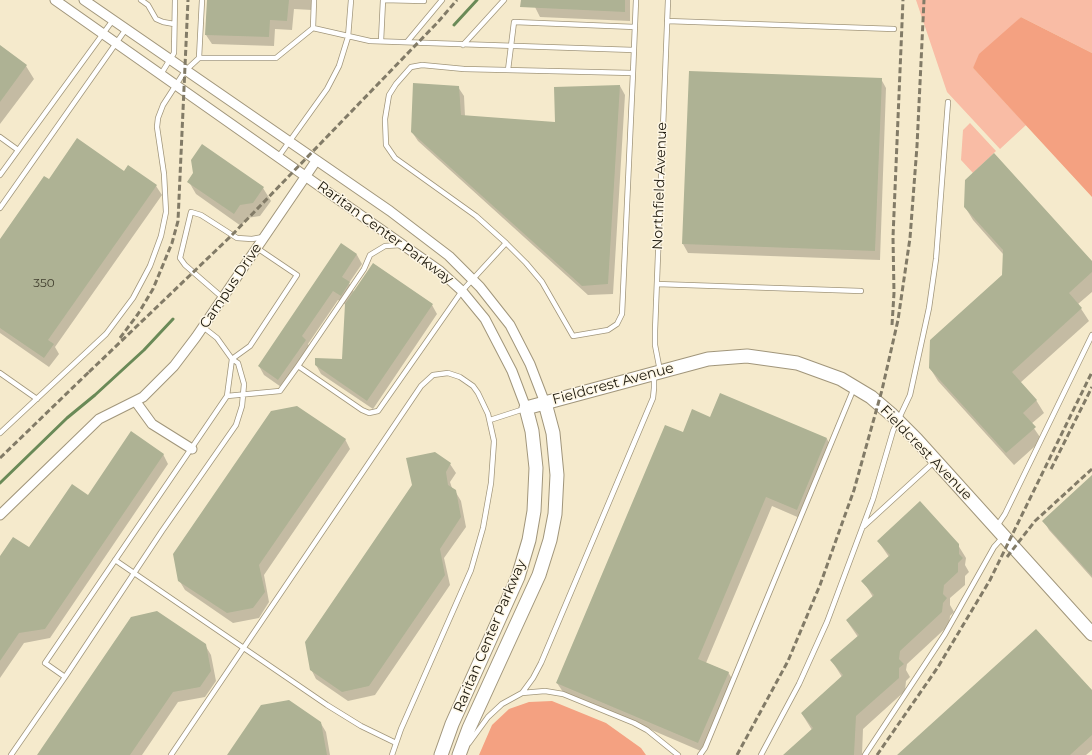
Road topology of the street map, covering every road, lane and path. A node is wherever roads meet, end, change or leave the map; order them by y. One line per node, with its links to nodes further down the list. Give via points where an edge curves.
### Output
1 (55, 0): 21 (street, Raritan Center Parkway)
2 (84, 0): 14 (street, Raritan Center Parkway)
3 (141, 0): 16 (lane, via 156,19 166,24)
4 (176, 0): 16 (lane)
5 (202, 0): 29 (lane)
6 (314, 0): 18 (lane)
7 (351, 0): 22 (lane)
8 (383, 0): 13 (lane); 23 (lane)
9 (442, 0): 25 (lane)
10 (504, 0): 26 (lane)
11 (636, 0): 17 (lane)
12 (668, 0): 15 (lane, Northfield Avenue)
13 (424, 1)
14 (113, 20): 19 (street, Raritan Center Parkway); 21 (lane)
15 (667, 21): 20 (lane); 50 (lane, Northfield Avenue)
16 (174, 24): 30 (lane, via 174,53)
17 (635, 27): 27 (lane, via 514,22); 28 (lane)
18 (313, 28): 22 (lane); 29 (lane, via 276,58)
19 (126, 29): 24 (lane); 30 (street, Raritan Center Parkway)
20 (894, 29)
21 (104, 34): 24 (street, Raritan Center Parkway); 39 (lane)
22 (348, 37): 23 (lane); 38 (lane, via 333,78)
23 (381, 41): 25 (lane)
24 (116, 42): 34 (street, Raritan Center Parkway); 44 (lane)
25 (408, 42): 26 (lane)
26 (464, 44): 27 (lane)
27 (510, 46): 28 (lane); 31 (lane)
28 (634, 50): 33 (lane)
29 (199, 58): 32 (lane)
30 (170, 60): 32 (street, Raritan Center Parkway); 34 (lane)
31 (508, 70): 33 (lane); 46 (lane, via 422,65 411,67 389,95 385,119 386,146 395,158 476,216)
32 (185, 71): 35 (lane); 38 (street, Raritan Center Parkway)
33 (633, 73): 46 (lane, via 622,314 617,324 608,330 573,336 542,282)
34 (161, 74): 35 (street, Raritan Center Parkway)
35 (177, 85): 40 (street, Raritan Center Parkway); 63 (lane, via 163,105 158,118 166,212 161,236 150,266 133,298 112,328)
36 (948, 102): 68 (lane, via 940,225 930,297 910,395)
37 (0, 137): 39 (lane)
38 (289, 143): 40 (lane); 41 (street, Raritan Center Parkway)
39 (18, 150): 42 (lane)
40 (279, 156): 43 (street, Raritan Center Parkway)
41 (316, 161): 43 (street, Campus Drive); 49 (street, Raritan Center Parkway, via 420,233)
42 (0, 175)
43 (306, 176): 45 (street, Campus Drive); 48 (street, Raritan Center Parkway)
44 (0, 208)
45 (265, 236): 47 (street, Campus Drive); 53 (lane, via 252,239 237,238 201,215 191,212 181,261 212,291)
46 (506, 243): 49 (lane)
47 (257, 248): 53 (street, Campus Drive); 56 (lane, via 297,275 250,346)
48 (411, 249): 51 (street, Raritan Center Parkway); 57 (lane, via 390,245 370,255 364,269)
49 (472, 278): 51 (lane); 65 (street, Raritan Center Parkway, via 510,325 530,364)
50 (657, 284): 52 (lane); 58 (lane, Northfield Avenue)
51 (462, 291): 57 (lane, via 378,411 369,413 362,410); 66 (street, Raritan Center Parkway, via 485,319 514,375)
52 (861, 291)
53 (223, 298): 54 (street, Campus Drive)
54 (203, 327): 56 (lane, via 217,338); 64 (street, Campus Drive, via 167,373)
55 (1092, 335): 74 (lane, via 1005,514)
56 (232, 359): 61 (lane, via 238,363 244,384); 62 (lane)
57 (298, 366): 61 (lane, via 280,391)
58 (657, 372): 60 (street, Fieldcrest Avenue, via 708,359 757,356 806,365); 65 (street, Fieldcrest Avenue); 80 (lane, Northfield Avenue, via 653,398 541,663)
59 (0, 373): 63 (lane)
60 (854, 386): 68 (street, Fieldcrest Avenue, via 879,403); 88 (lane)
61 (243, 394): 62 (lane); 76 (lane, via 236,424)
62 (227, 396): 70 (lane)
63 (37, 399): 69 (lane)
64 (136, 402): 70 (street, via 152,424); 72 (street, Campus Drive, via 99,419)
65 (545, 403): 66 (street, Fieldcrest Avenue); 86 (street, Raritan Center Parkway, via 553,433 557,475 555,514 550,540 539,575 473,719)
66 (526, 408): 67 (lane); 85 (street, Raritan Center Parkway, via 533,439 536,477 529,540 518,577 452,724)
67 (490, 420): 78 (lane, via 478,394 465,380 444,372 437,373 427,380); 81 (lane, via 494,441 492,475 477,552)
68 (898, 421): 71 (street, Fieldcrest Avenue); 73 (lane)
69 (0, 433)
70 (192, 449): 75 (lane)
71 (935, 461): 73 (lane); 74 (street, Fieldcrest Avenue)
72 (0, 515)
73 (863, 527): 89 (lane, via 811,658)
74 (999, 532): 77 (street, Fieldcrest Avenue); 90 (lane, via 994,547 945,634)
75 (115, 560): 76 (lane); 79 (lane, via 45,663)
76 (135, 574): 78 (lane); 79 (lane)
77 (1092, 634)
78 (244, 648): 81 (lane, via 360,726); 83 (lane)
79 (65, 676): 82 (lane)
80 (522, 693): 86 (lane, via 494,710); 87 (lane, via 546,691 563,694 634,723)
81 (396, 743): 84 (lane)
82 (11, 755)
83 (171, 755)
84 (392, 755)
85 (441, 755)
86 (460, 755)
87 (678, 755)
88 (700, 755)
89 (761, 755)
90 (865, 755)

